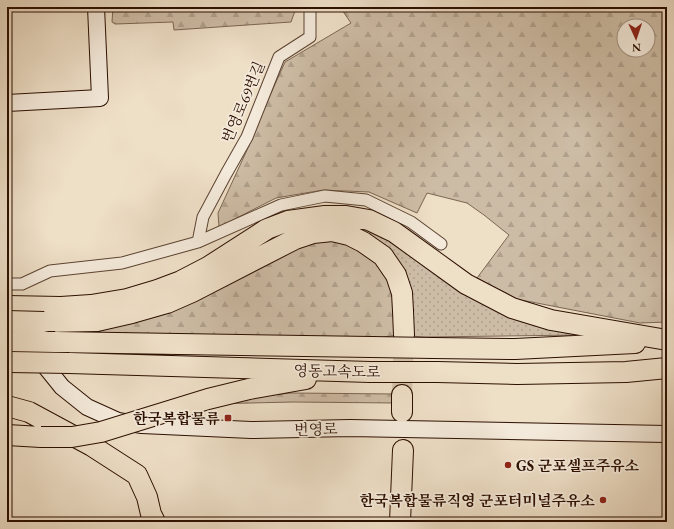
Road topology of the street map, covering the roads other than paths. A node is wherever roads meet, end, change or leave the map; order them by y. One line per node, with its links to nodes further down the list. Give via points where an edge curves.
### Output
1 (96, 7): 3 (street, via 100,98)
2 (310, 7): 4 (street, 번영로69번길, via 310,37 279,57 247,137 203,217)
3 (7, 103)
4 (198, 242): 5 (street, via 281,204 325,196 366,200 410,222); 6 (street, via 122,263 50,270 22,284)
5 (441, 244)
6 (7, 284)
7 (7, 306): 11 (highway, via 61,307 127,299 180,281 208,267 267,229 288,221 346,216 369,220 394,232 466,284 512,308 551,320)
8 (7, 320): 9 (highway, bridge, via 97,321 132,313 167,303 192,292 295,239 313,233 332,232 349,235 383,256 396,275 402,292); 16 (street, 번영로, via 62,386 87,407 118,421 142,425 251,430 350,428)
9 (404, 335)
10 (7, 341): 11 (highway, 영동고속도로, bridge, via 515,349)
11 (667, 341)
12 (9, 362): 14 (highway, 영동고속도로, bridge)
13 (667, 368): 14 (highway, 영동고속도로, bridge, via 618,372 517,374)
14 (361, 372): 17 (highway, bridge, via 301,380 208,398 102,432 72,437)
15 (7, 406): 19 (highway, via 30,412 92,446 137,475 148,497)
16 (667, 434)
17 (7, 435)
18 (403, 450): 20 (highway)
19 (155, 522)
20 (400, 522)

